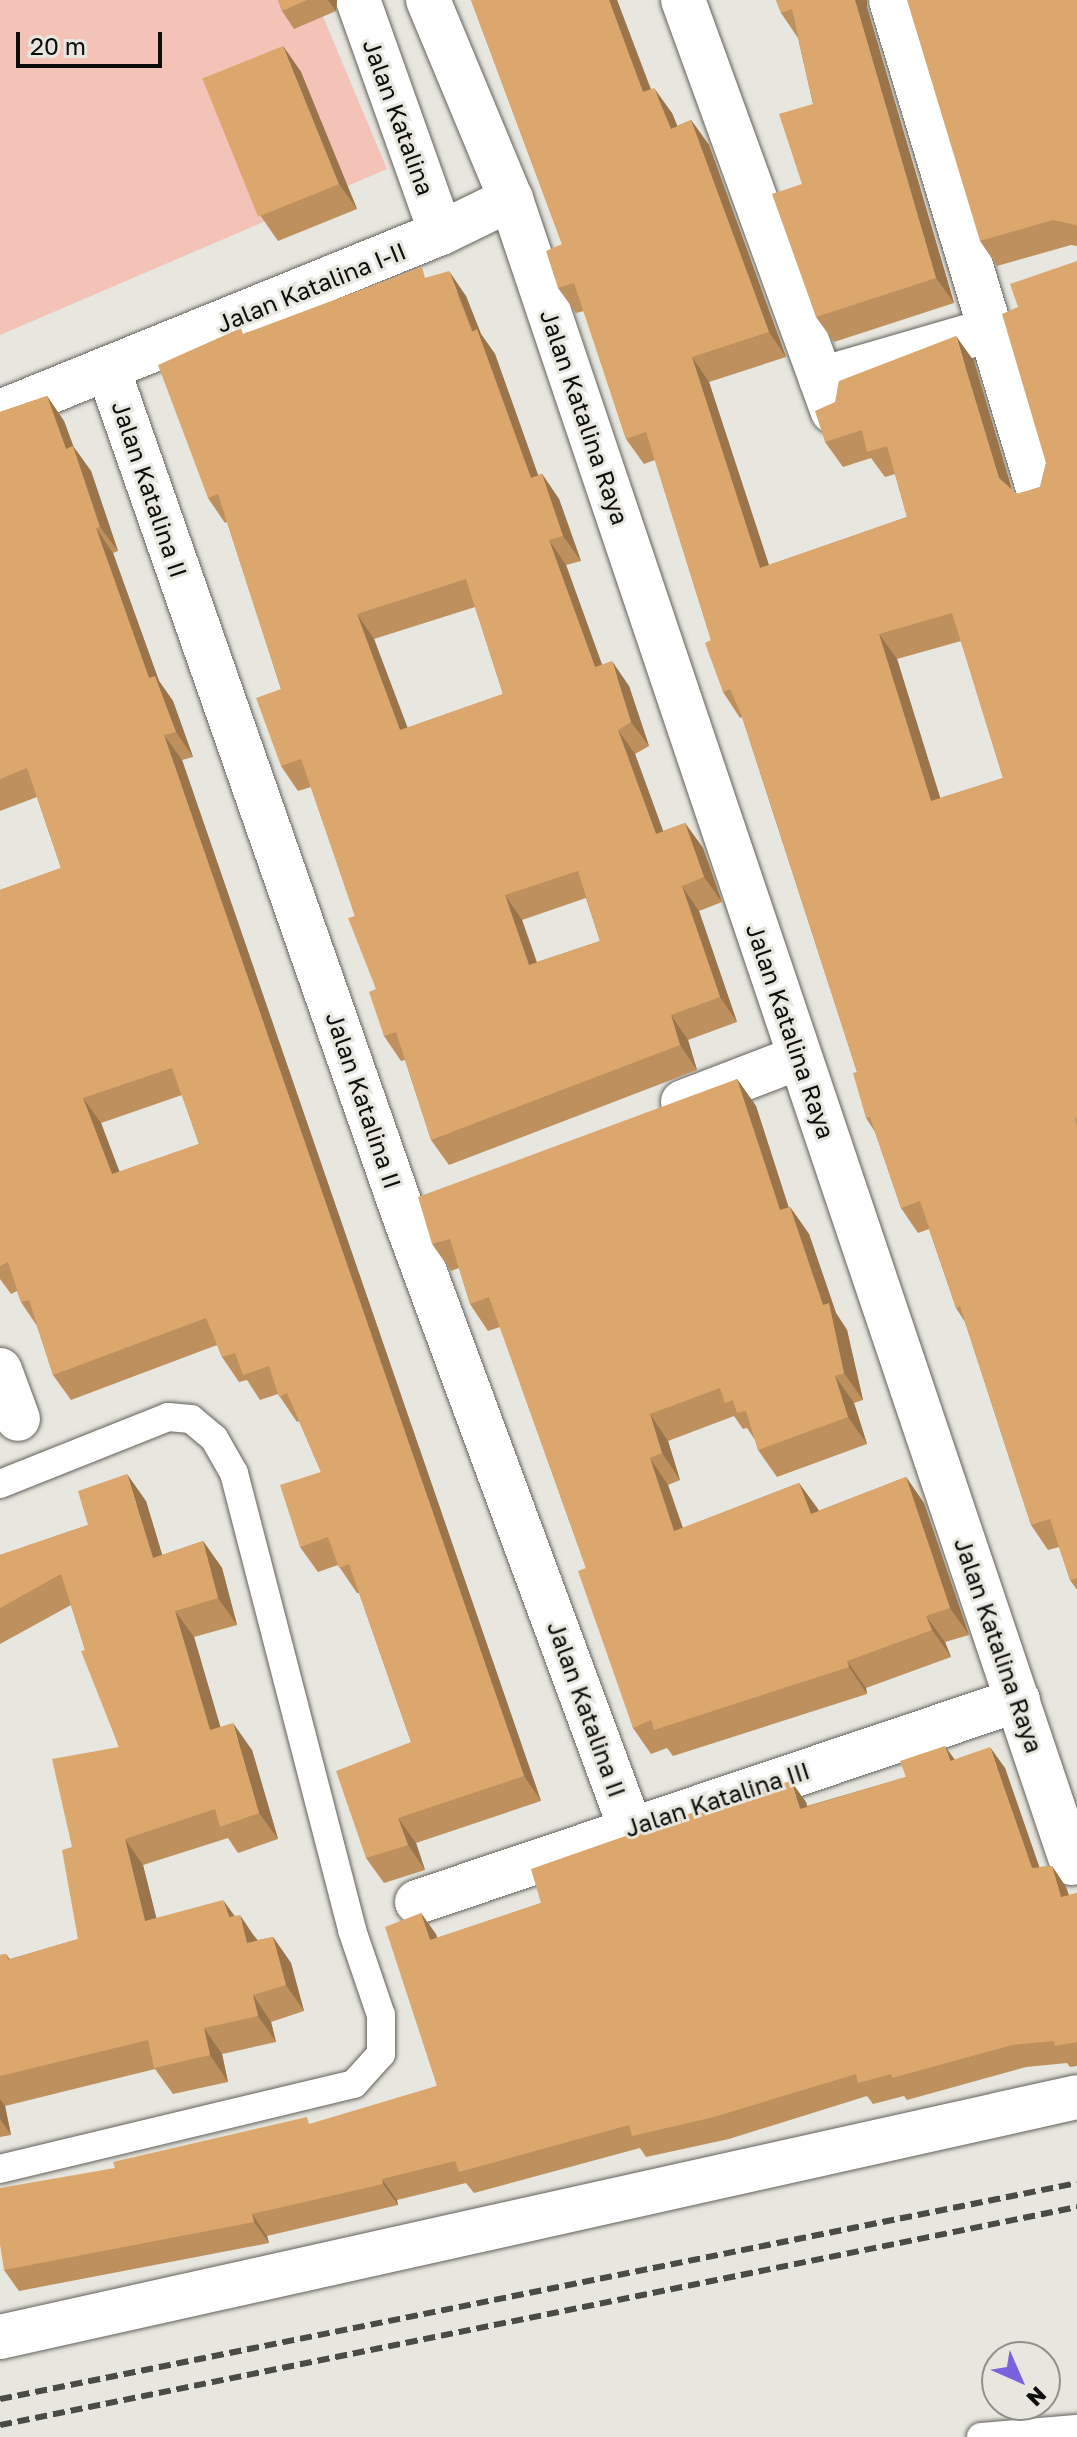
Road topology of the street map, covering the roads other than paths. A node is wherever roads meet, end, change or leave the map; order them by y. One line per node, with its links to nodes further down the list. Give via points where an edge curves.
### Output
1 (358, 0): 6 (street, Jalan Katalina)
2 (428, 0): 5 (street)
3 (683, 0): 8 (street, via 827,396)
4 (891, 0): 8 (street)
5 (511, 199): 6 (street, Jalan Katalina I-II); 12 (street, Jalan Katalina Raya)
6 (441, 233): 9 (street, Jalan Katalina I-II)
7 (1020, 286): 8 (street)
8 (984, 314): 11 (street)
9 (108, 369): 10 (street, Jalan Katalina I-II); 15 (street, Jalan Katalina II)
10 (0, 412)
11 (1040, 495)
12 (800, 1057): 13 (street); 19 (street, Jalan Katalina Raya)
13 (638, 1119)
14 (447, 1193): 15 (street)
15 (402, 1210): 20 (street, Jalan Katalina II)
16 (0, 1370): 17 (street)
17 (18, 1419)
18 (0, 1484): 24 (lane, via 168,1417 191,1419 214,1438 234,1473 352,1930 381,2015 381,2054 354,2084)
19 (1018, 1700): 20 (street, Jalan Katalina III); 21 (street, Jalan Katalina Raya)
20 (630, 1827): 22 (street, Jalan Katalina III)
21 (1072, 1863)
22 (417, 1902)
23 (1077, 2097): 25 (street)
24 (0, 2169)
25 (0, 2337)
26 (1077, 2429): 27 (lane)
27 (981, 2437)

